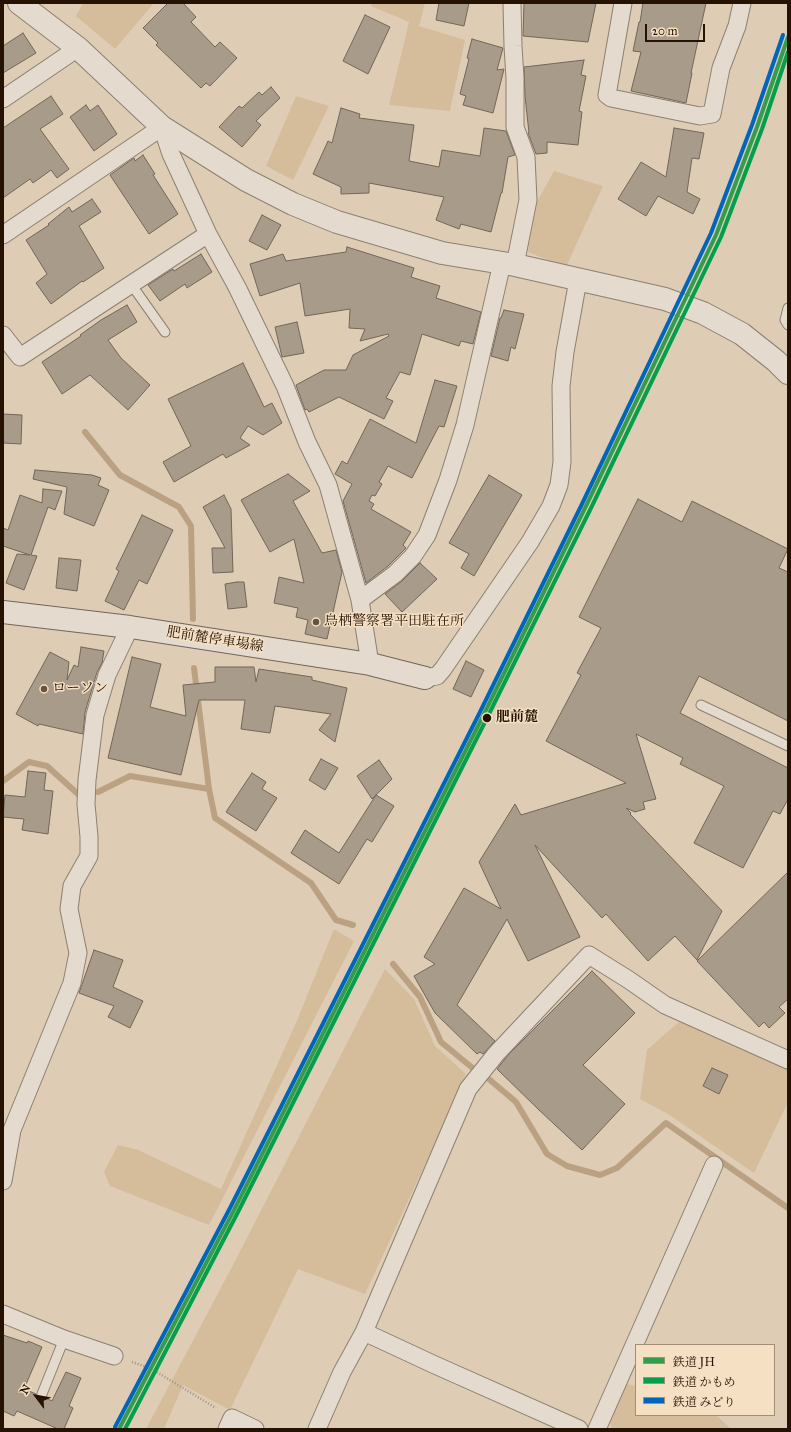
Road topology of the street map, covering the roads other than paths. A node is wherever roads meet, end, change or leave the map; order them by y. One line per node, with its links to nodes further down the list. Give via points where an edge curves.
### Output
1 (19, 3): 5 (street)
2 (512, 3): 10 (street, via 515,127 526,157 528,200)
3 (623, 3): 4 (street, via 607,95 611,98 700,116 712,114 721,68 738,26)
4 (742, 3)
5 (78, 48): 6 (street); 7 (street)
6 (3, 99)
7 (162, 127): 8 (street, via 171,154); 9 (street); 10 (street, via 246,180 336,222 442,253)
8 (208, 234): 12 (street); 18 (street, via 284,386 328,485)
9 (3, 235)
10 (509, 264): 11 (street); 18 (street, via 466,425 427,535 413,556 395,574)
11 (578, 280): 17 (street, via 665,299 709,317 742,334); 22 (street, via 561,386 562,462 559,485 530,542 443,669 437,676)
12 (131, 284): 15 (lane); 16 (street, via 20,357)
13 (788, 308): 14 (lane, via 785,320)
14 (788, 325)
15 (165, 332)
16 (3, 335)
17 (788, 373)
18 (360, 600): 21 (street)
19 (3, 612): 20 (street, 肥前麓停車場線)
20 (130, 627): 21 (street, 肥前麓停車場線); 27 (street, via 108,675 95,715 87,780 89,856 72,886 69,909 78,953 72,983 12,1130)
21 (370, 664): 22 (street, 肥前麓停車場線)
22 (425, 678)
23 (701, 705): 24 (lane)
24 (788, 746)
25 (788, 1060): 29 (street, via 665,1005 589,955 496,1054 468,1089)
26 (714, 1165): 37 (street)
27 (3, 1181)
28 (3, 1314): 30 (street)
29 (364, 1332): 35 (street, via 342,1372); 36 (street)
30 (64, 1339): 31 (street); 32 (lane)
31 (114, 1356)
32 (42, 1394)
33 (230, 1423): 34 (street)
34 (255, 1429)
35 (317, 1429)
36 (579, 1429)
37 (597, 1429)

